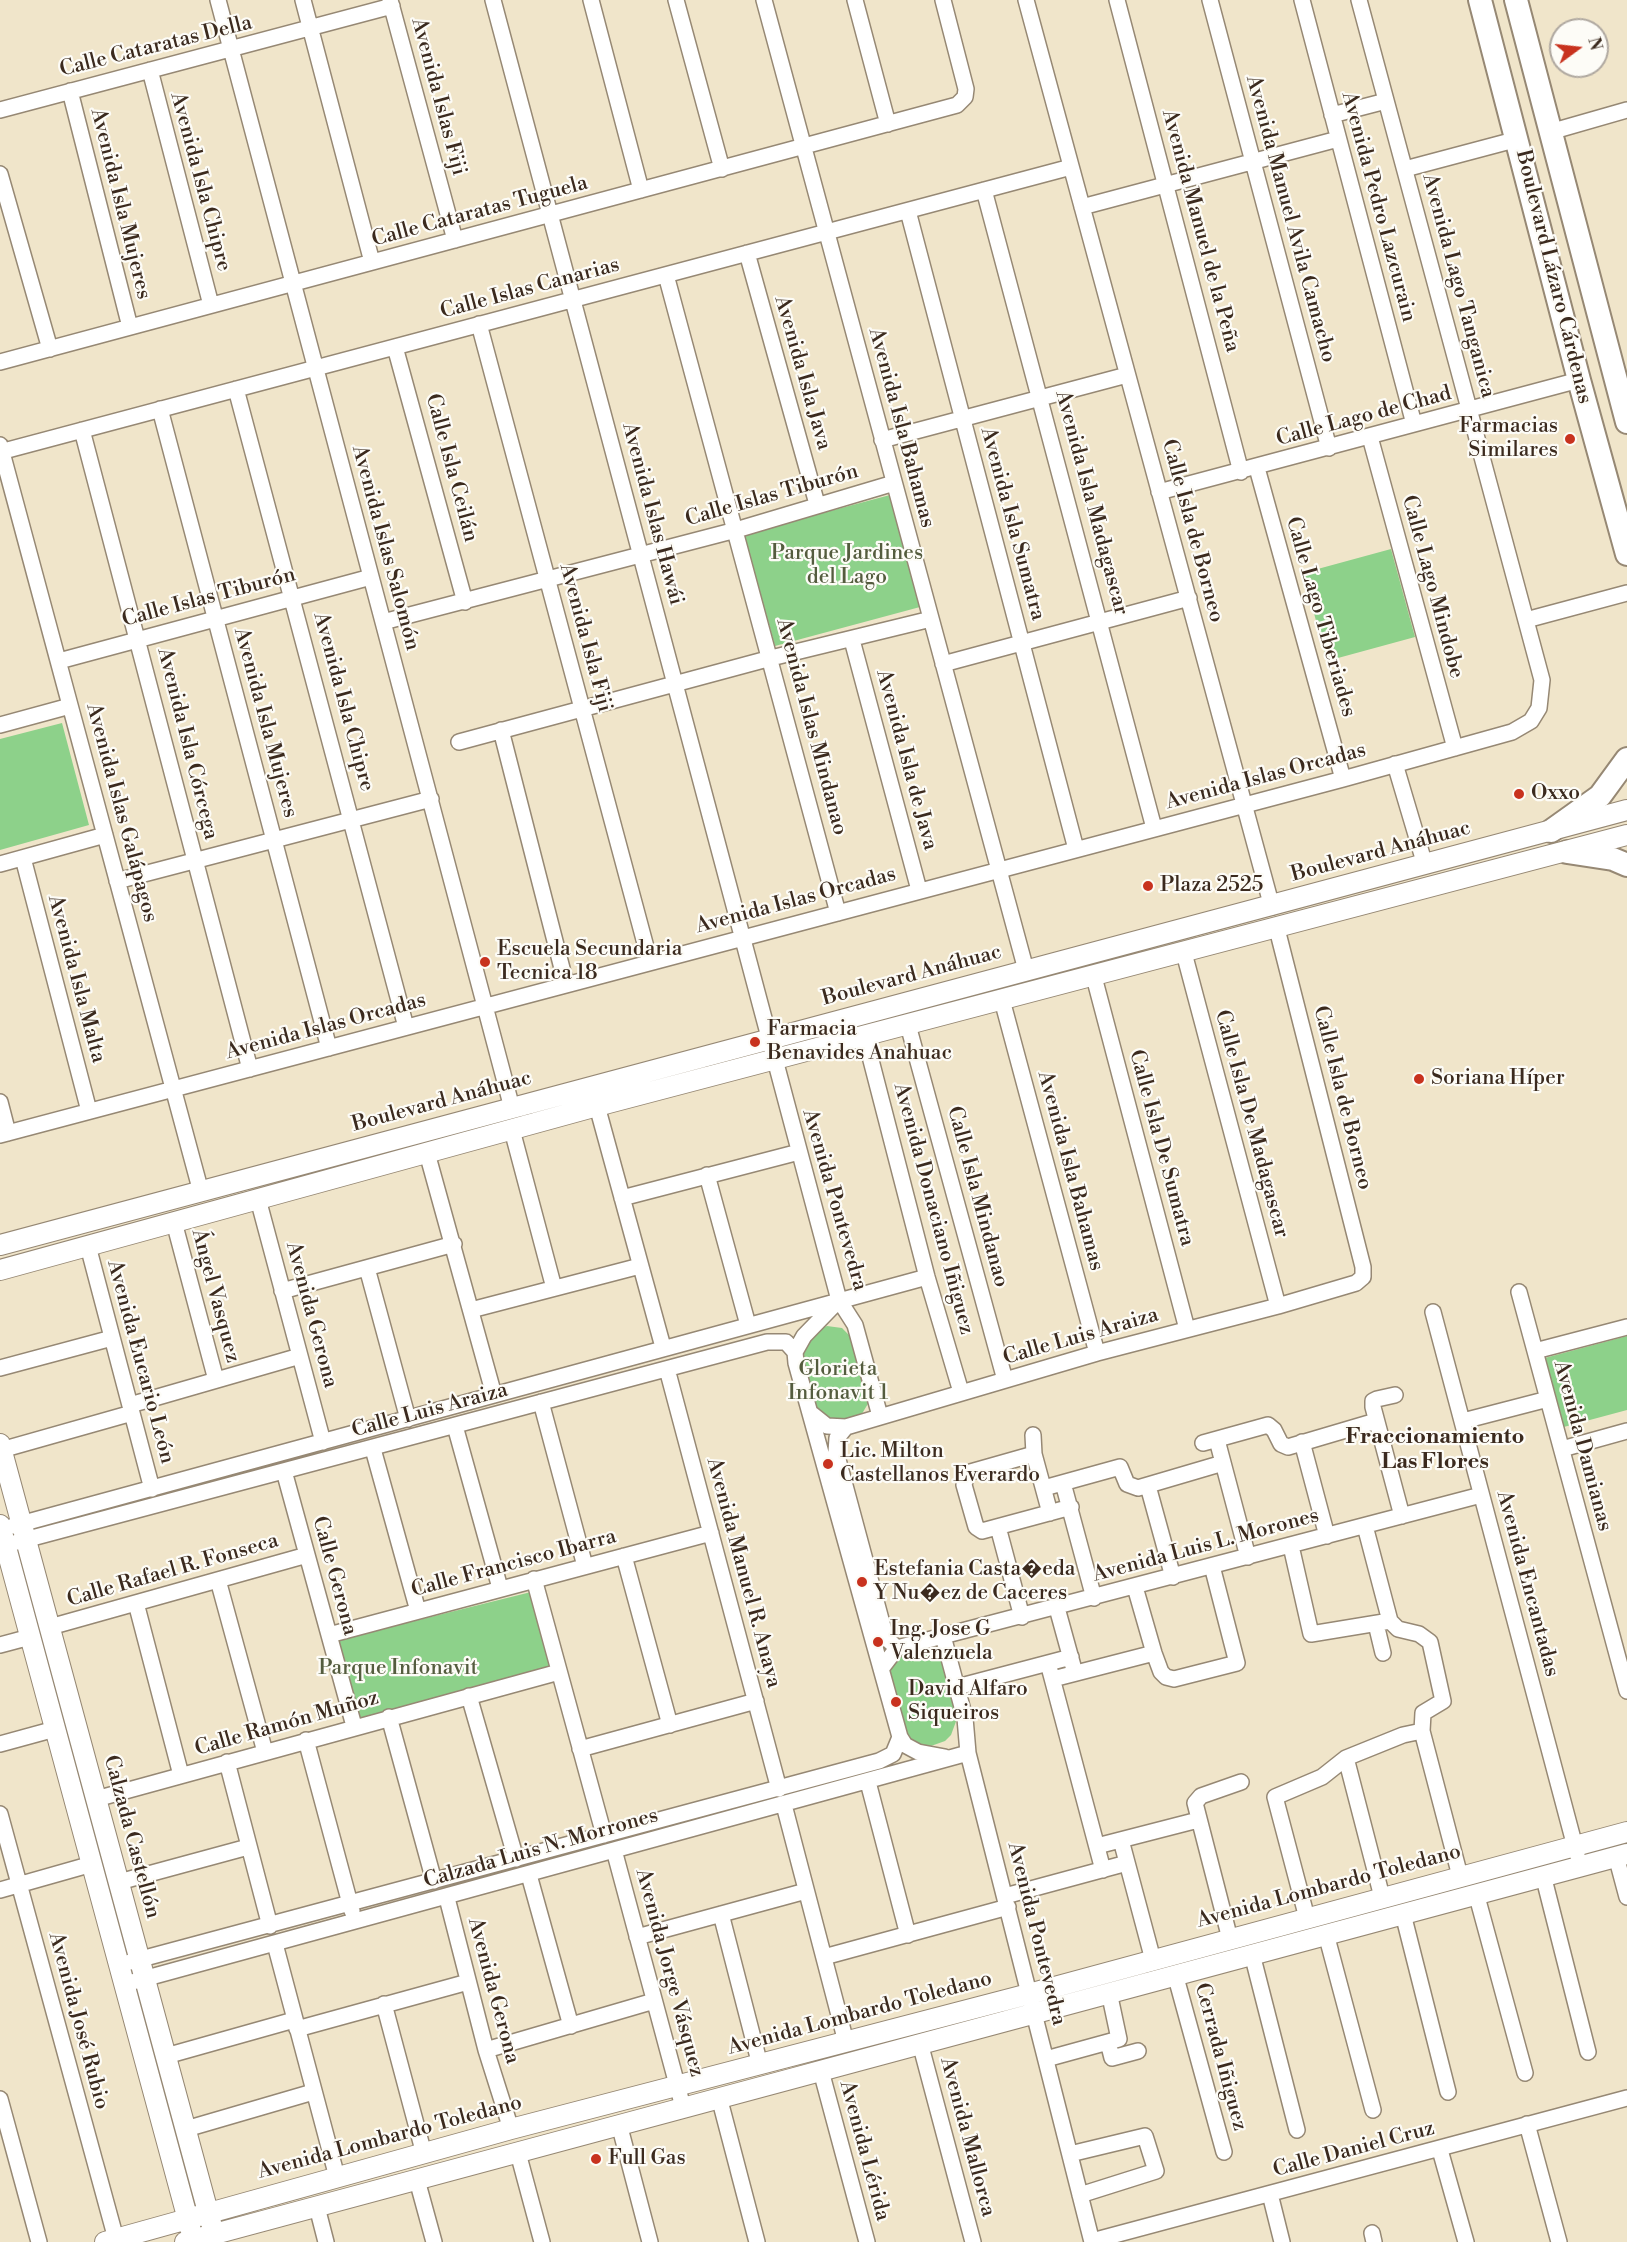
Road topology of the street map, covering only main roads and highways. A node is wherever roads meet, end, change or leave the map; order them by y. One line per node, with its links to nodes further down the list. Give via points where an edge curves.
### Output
1 (1480, 0): 3 (highway, Boulevard Lázaro Cárdenas)
2 (1516, 0): 4 (highway, Boulevard Lázaro Cárdenas)
3 (1524, 163): 4 (highway, via 1556,237 1561,240); 7 (highway, Boulevard Lázaro Cárdenas)
4 (1576, 236): 5 (highway, Boulevard Lázaro Cárdenas)
5 (1620, 371): 6 (highway, Boulevard Lázaro Cárdenas)
6 (1627, 423)
7 (1627, 554)
8 (1627, 759): 10 (highway, via 1600,796)
9 (1627, 810): 10 (main road, Boulevard Anáhuac)
10 (1551, 831): 14 (main road, Boulevard Anáhuac)
11 (1627, 836): 12 (main road)
12 (1568, 852): 13 (highway); 15 (main road, via 597,1106)
13 (1627, 865)
14 (0, 1245)
15 (0, 1270)
16 (1, 1447): 23 (main road, Calzada Castellón)
17 (2, 1533): 24 (main road)
18 (1627, 1832): 20 (main road, Avenida Lombardo Toledano)
19 (1621, 1855): 21 (main road, Avenida Lombardo Toledano)
20 (1280, 1925): 21 (main road); 22 (main road, Avenida Lombardo Toledano, via 1153,1960)
21 (1285, 1945): 22 (main road, Avenida Lombardo Toledano, via 1109,1992)
22 (1031, 2003): 23 (main road, Avenida Lombardo Toledano, via 846,2042); 25 (main road, Avenida Lombardo Toledano, via 920,2043)
23 (208, 2212): 24 (main road, Avenida Lombardo Toledano); 25 (main road, Calzada Castellón)
24 (188, 2218): 26 (main road, Avenida Lombardo Toledano); 27 (main road)
25 (215, 2238): 27 (main road, Avenida Lombardo Toledano)
26 (110, 2241)
27 (191, 2241)

